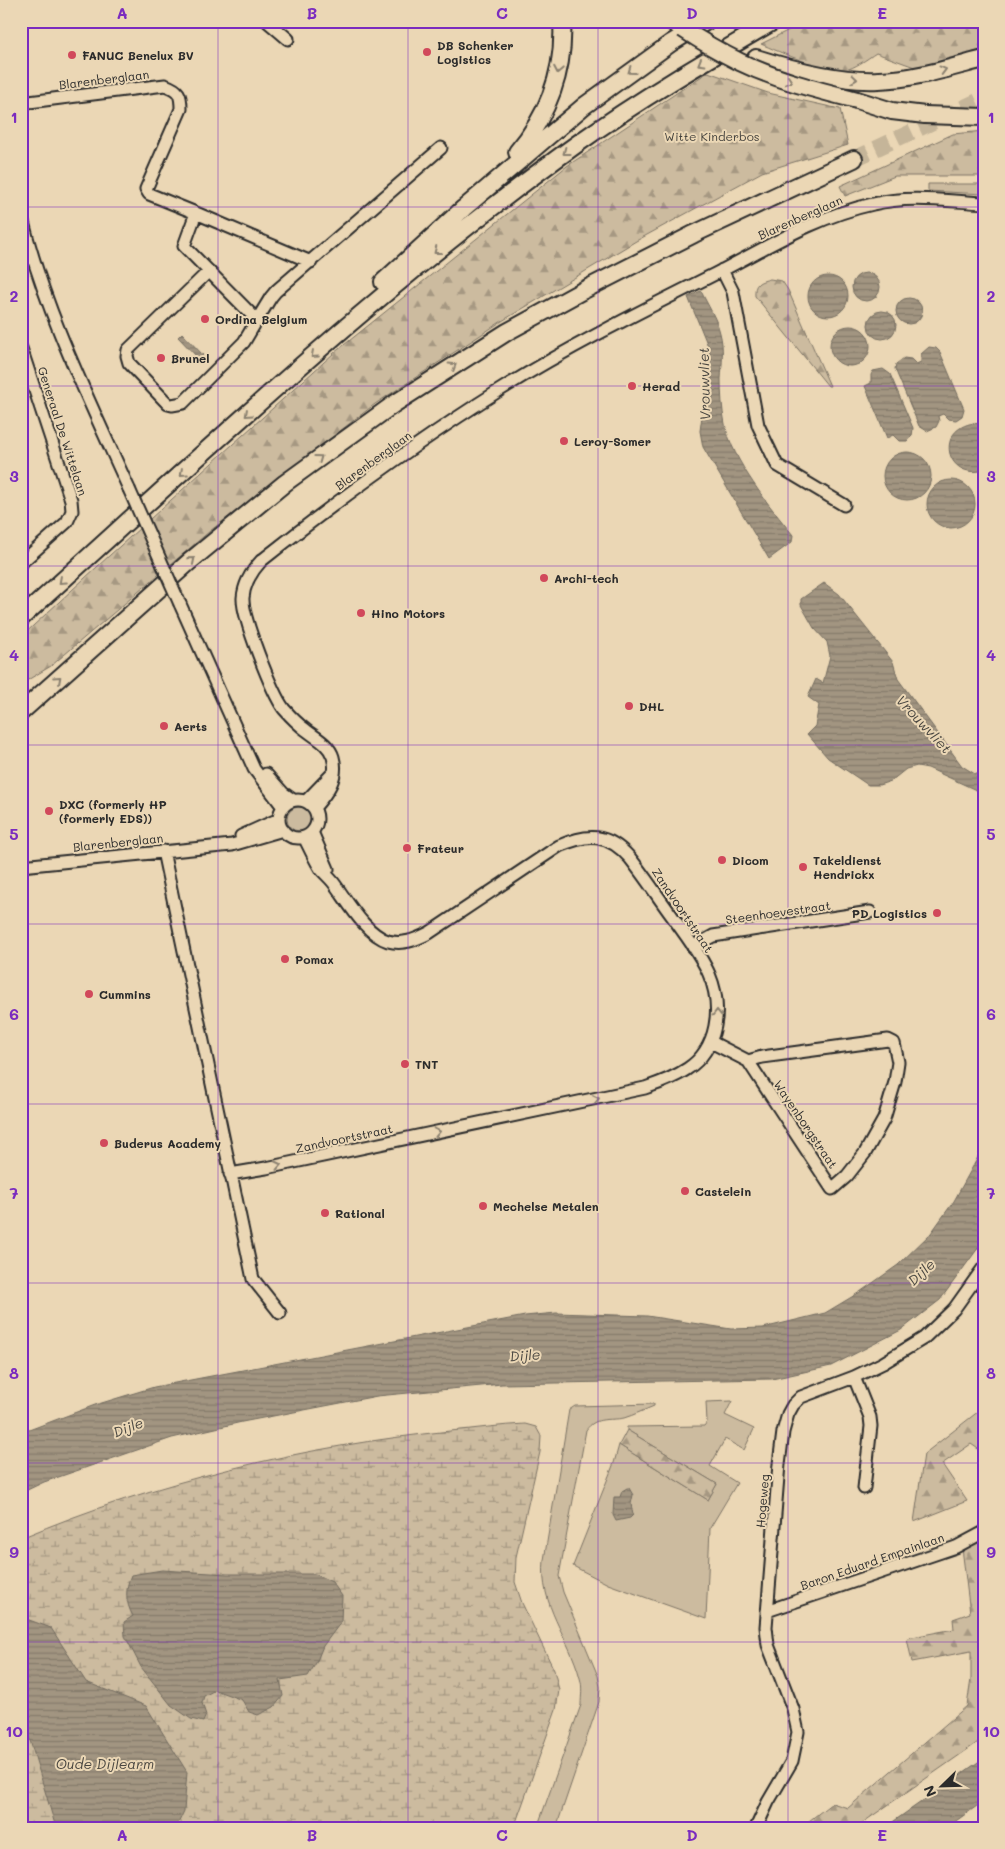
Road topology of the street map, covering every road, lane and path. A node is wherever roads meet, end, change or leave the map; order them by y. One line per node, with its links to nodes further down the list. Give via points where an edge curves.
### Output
1 (267, 21): 6 (street)
2 (562, 21): 19 (highway, one-way to 19, via 557,77 546,112 533,132 504,167 386,270)
3 (707, 21): 19 (highway, one-way to 19, via 671,42 584,106 464,208)
4 (774, 21): 21 (highway, one-way to 21, via 688,71 579,143 458,234)
5 (676, 25): 7 (highway, one-way to 7, bridge, via 756,58 808,73 858,80 920,76); 9 (highway, one-way to 9, bridge, via 740,62 802,86 892,112)
6 (288, 39)
7 (984, 59)
8 (21, 103): 13 (street, Blarenberglaan, via 165,86 174,88 181,98 181,109 146,189 149,194)
9 (984, 117)
10 (441, 148): 16 (street)
11 (854, 159): 26 (highway, one-way to 11, via 196,556 285,483 394,404 506,332 582,291)
12 (984, 204): 17 (street, Blarenberglaan, via 901,199 858,207 800,230)
13 (196, 213): 16 (street, Blarenberglaan); 18 (street, via 184,246)
14 (21, 214): 15 (street)
15 (25, 244): 27 (street, bridge, via 75,368)
16 (311, 262): 20 (street, via 271,297)
17 (722, 270): 23 (street, via 733,292 758,425 777,465); 29 (street, Blarenberglaan, via 604,330 501,389 374,475 253,570 244,589 243,606 266,673 284,708 330,751 333,758 334,779 330,788)
18 (209, 271): 20 (street); 20 (street, via 128,350 129,363 168,404 183,403 244,342)
19 (387, 279): 21 (highway, via 364,299)
20 (257, 320)
21 (350, 322): 25 (highway, one-way to 25)
22 (21, 348): 24 (street, Generaal De Wittelaan, via 72,500 67,522)
23 (844, 505)
24 (21, 563)
25 (21, 618)
26 (21, 712)
27 (247, 752): 28 (street); 30 (street, via 254,768)
28 (293, 800): 29 (street); 30 (street)
29 (310, 805): 32 (street, via 318,818)
30 (283, 807): 31 (street)
31 (281, 825): 32 (street, via 292,837); 33 (street, Blarenberglaan, via 270,825 218,845)
32 (308, 835): 36 (street, Zandvoortstraat, via 333,882 356,914 386,941 413,941 559,846 574,840 599,837 616,844 630,858)
33 (163, 851): 34 (street, Blarenberglaan); 39 (street)
34 (21, 866)
35 (870, 912): 36 (street, Steenhoevestraat, via 713,936)
36 (693, 946): 37 (street, Zandvoortstraat, one-way to 36, via 716,1004 709,975)
37 (711, 1042): 38 (street, Wayenborgstraat); 39 (street, Zandvoortstraat, one-way to 37, via 645,1088 666,1081 688,1068)
38 (748, 1061): 38 (street, Wayenborgstraat, via 888,1040 894,1043 898,1062 884,1118 865,1153 832,1189)
39 (230, 1174): 41 (street, via 253,1279)
40 (984, 1267): 42 (street, Hogeweg, via 954,1309 924,1338)
41 (280, 1313)
42 (854, 1376): 43 (street, via 871,1426); 45 (street, Hogeweg, via 801,1397 788,1414 779,1464)
43 (864, 1488)
44 (984, 1532): 45 (street, Baron Eduard Empainlaan, via 956,1547)
45 (767, 1612): 46 (street, Hogeweg, via 768,1645 793,1709 798,1732 792,1761)
46 (756, 1828)

